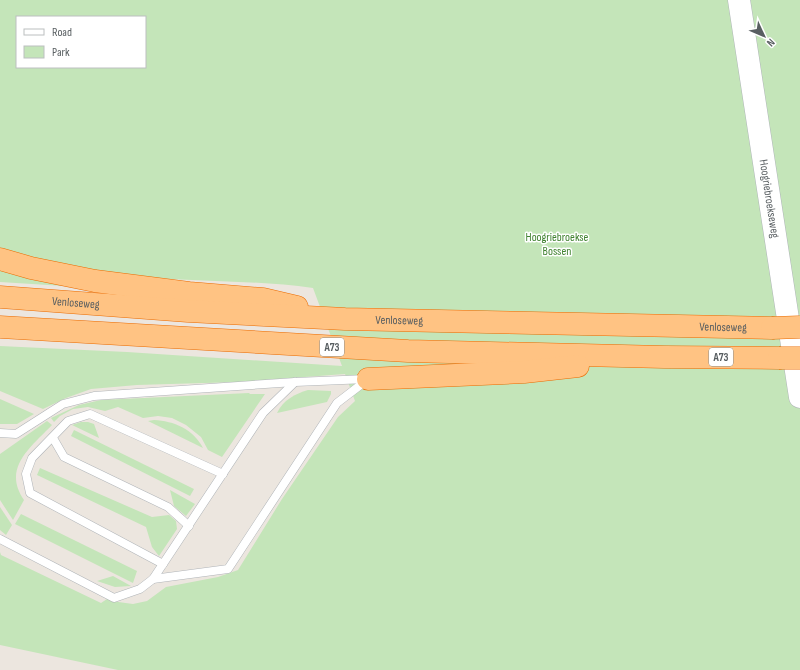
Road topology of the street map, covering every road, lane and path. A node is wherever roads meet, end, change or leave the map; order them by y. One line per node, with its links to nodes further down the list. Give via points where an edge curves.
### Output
1 (738, 0): 11 (street, Hoogriebroekseweg)
2 (0, 259): 4 (highway, via 95,281 263,299)
3 (0, 297): 4 (highway, Venloseweg, via 188,312)
4 (344, 319): 6 (highway, Venloseweg, bridge)
5 (0, 327): 7 (highway, A73, via 408,351)
6 (800, 327)
7 (664, 357): 8 (highway, A73); 9 (highway, A73, via 524,372)
8 (790, 358)
9 (368, 379): 10 (lane, A73); 18 (lane, via 337,403 228,568)
10 (294, 382): 12 (lane, A73, via 94,396 63,404 16,434); 14 (lane, via 263,413)
11 (800, 397)
12 (0, 434)
13 (53, 438): 14 (lane, via 68,421 90,414); 15 (lane, via 64,457 168,507); 17 (lane, via 32,458 26,474 30,493)
14 (223, 474): 15 (lane)
15 (189, 526): 17 (lane)
16 (0, 539): 18 (lane, via 114,598 140,589)
17 (163, 564): 18 (lane)
18 (153, 580)

